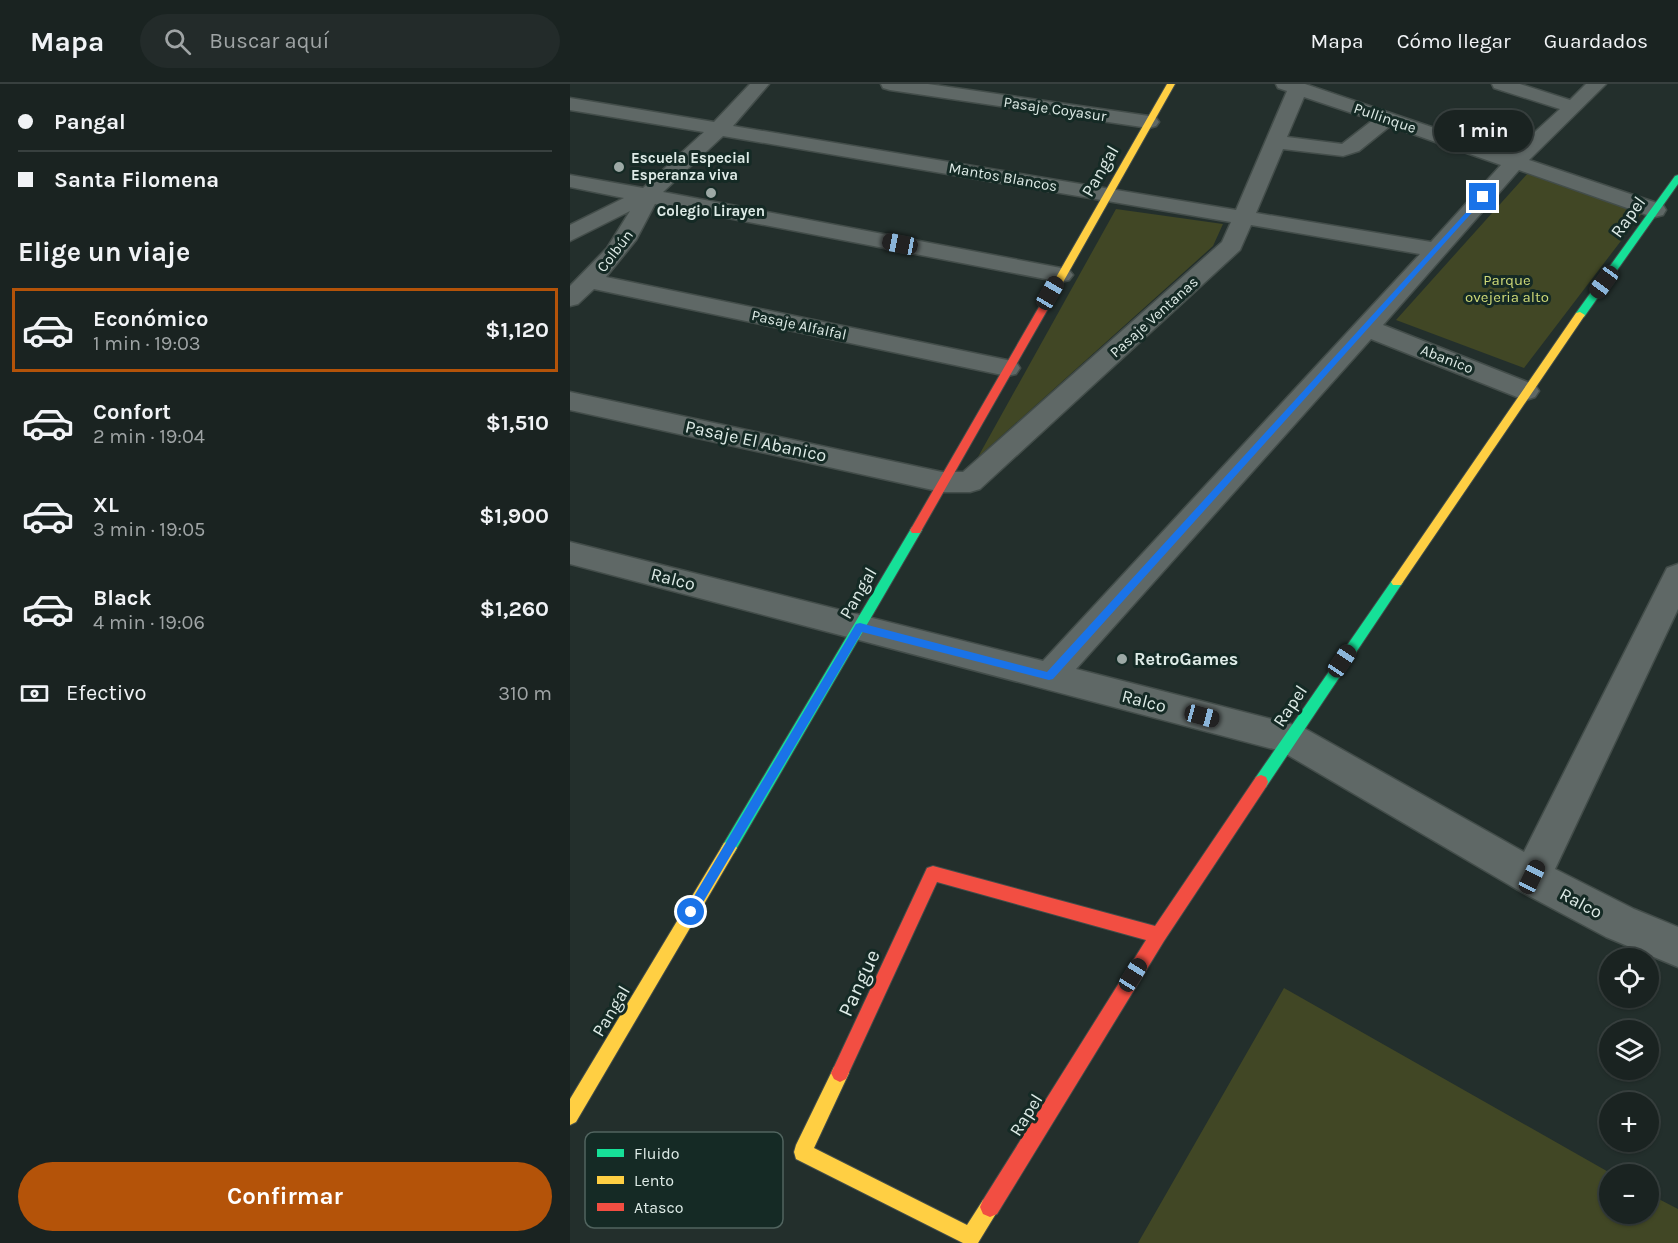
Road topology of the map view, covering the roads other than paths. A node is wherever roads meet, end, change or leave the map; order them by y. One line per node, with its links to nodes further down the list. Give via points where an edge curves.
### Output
1 (760, 84): 11 (street, Colbún)
2 (890, 84): 10 (street, Pasaje Coyasur)
3 (1171, 84): 10 (street, Pangal)
4 (1500, 84): 8 (street)
5 (1597, 84): 8 (street)
6 (1292, 86): 9 (street, Pullinque); 12 (street, Pasaje Ventanas)
7 (570, 104): 11 (street, Mantos Blancos)
8 (1573, 107): 13 (street)
9 (1387, 118): 12 (street, via 1343,150); 13 (street, Pullinque)
10 (1149, 122): 16 (street, Pangal)
11 (719, 129): 16 (street, Mantos Blancos); 17 (street, Colbún)
12 (1276, 142): 19 (street, Pasaje Ventanas)
13 (1515, 162): 18 (street, Pullinque); 21 (street)
14 (1678, 178): 18 (street, Rapel)
15 (570, 181): 17 (street)
16 (1107, 195): 19 (street, Mantos Blancos); 22 (street, Pangal)
17 (647, 196): 20 (street, Colbún); 22 (street); 23 (street, Colbún, via 633,228)
18 (1655, 210): 27 (street, Rapel)
19 (1244, 218): 21 (street, Mantos Blancos); 29 (street, Pasaje Ventanas, via 1232,245 1218,259 970,482)
20 (570, 234)
21 (1436, 250): 25 (street)
22 (1061, 275): 26 (street, Pangal)
23 (590, 281): 24 (street, Colbún); 26 (street, Pasaje Alfalfal)
24 (570, 299)
25 (1367, 328): 27 (street, Abanico); 33 (street)
26 (1007, 368): 29 (street, Pangal)
27 (1527, 391): 34 (street, Rapel)
28 (570, 400): 29 (street, Pasaje El Abanico)
29 (942, 482): 32 (street, Pangal)
30 (570, 552): 32 (street, Ralco)
31 (1678, 576): 35 (street)
32 (860, 627): 33 (street, Ralco); 38 (street, Pangal)
33 (1049, 676): 34 (street, Ralco)
34 (1290, 738): 35 (street, Ralco); 36 (street, Rapel)
35 (1532, 877): 37 (street, Ralco, via 1620,923)
36 (1158, 935): 39 (street, Rapel); 39 (street, Pangue, via 933,873 803,1152)
37 (1678, 947)
38 (570, 1116)
39 (971, 1237)

